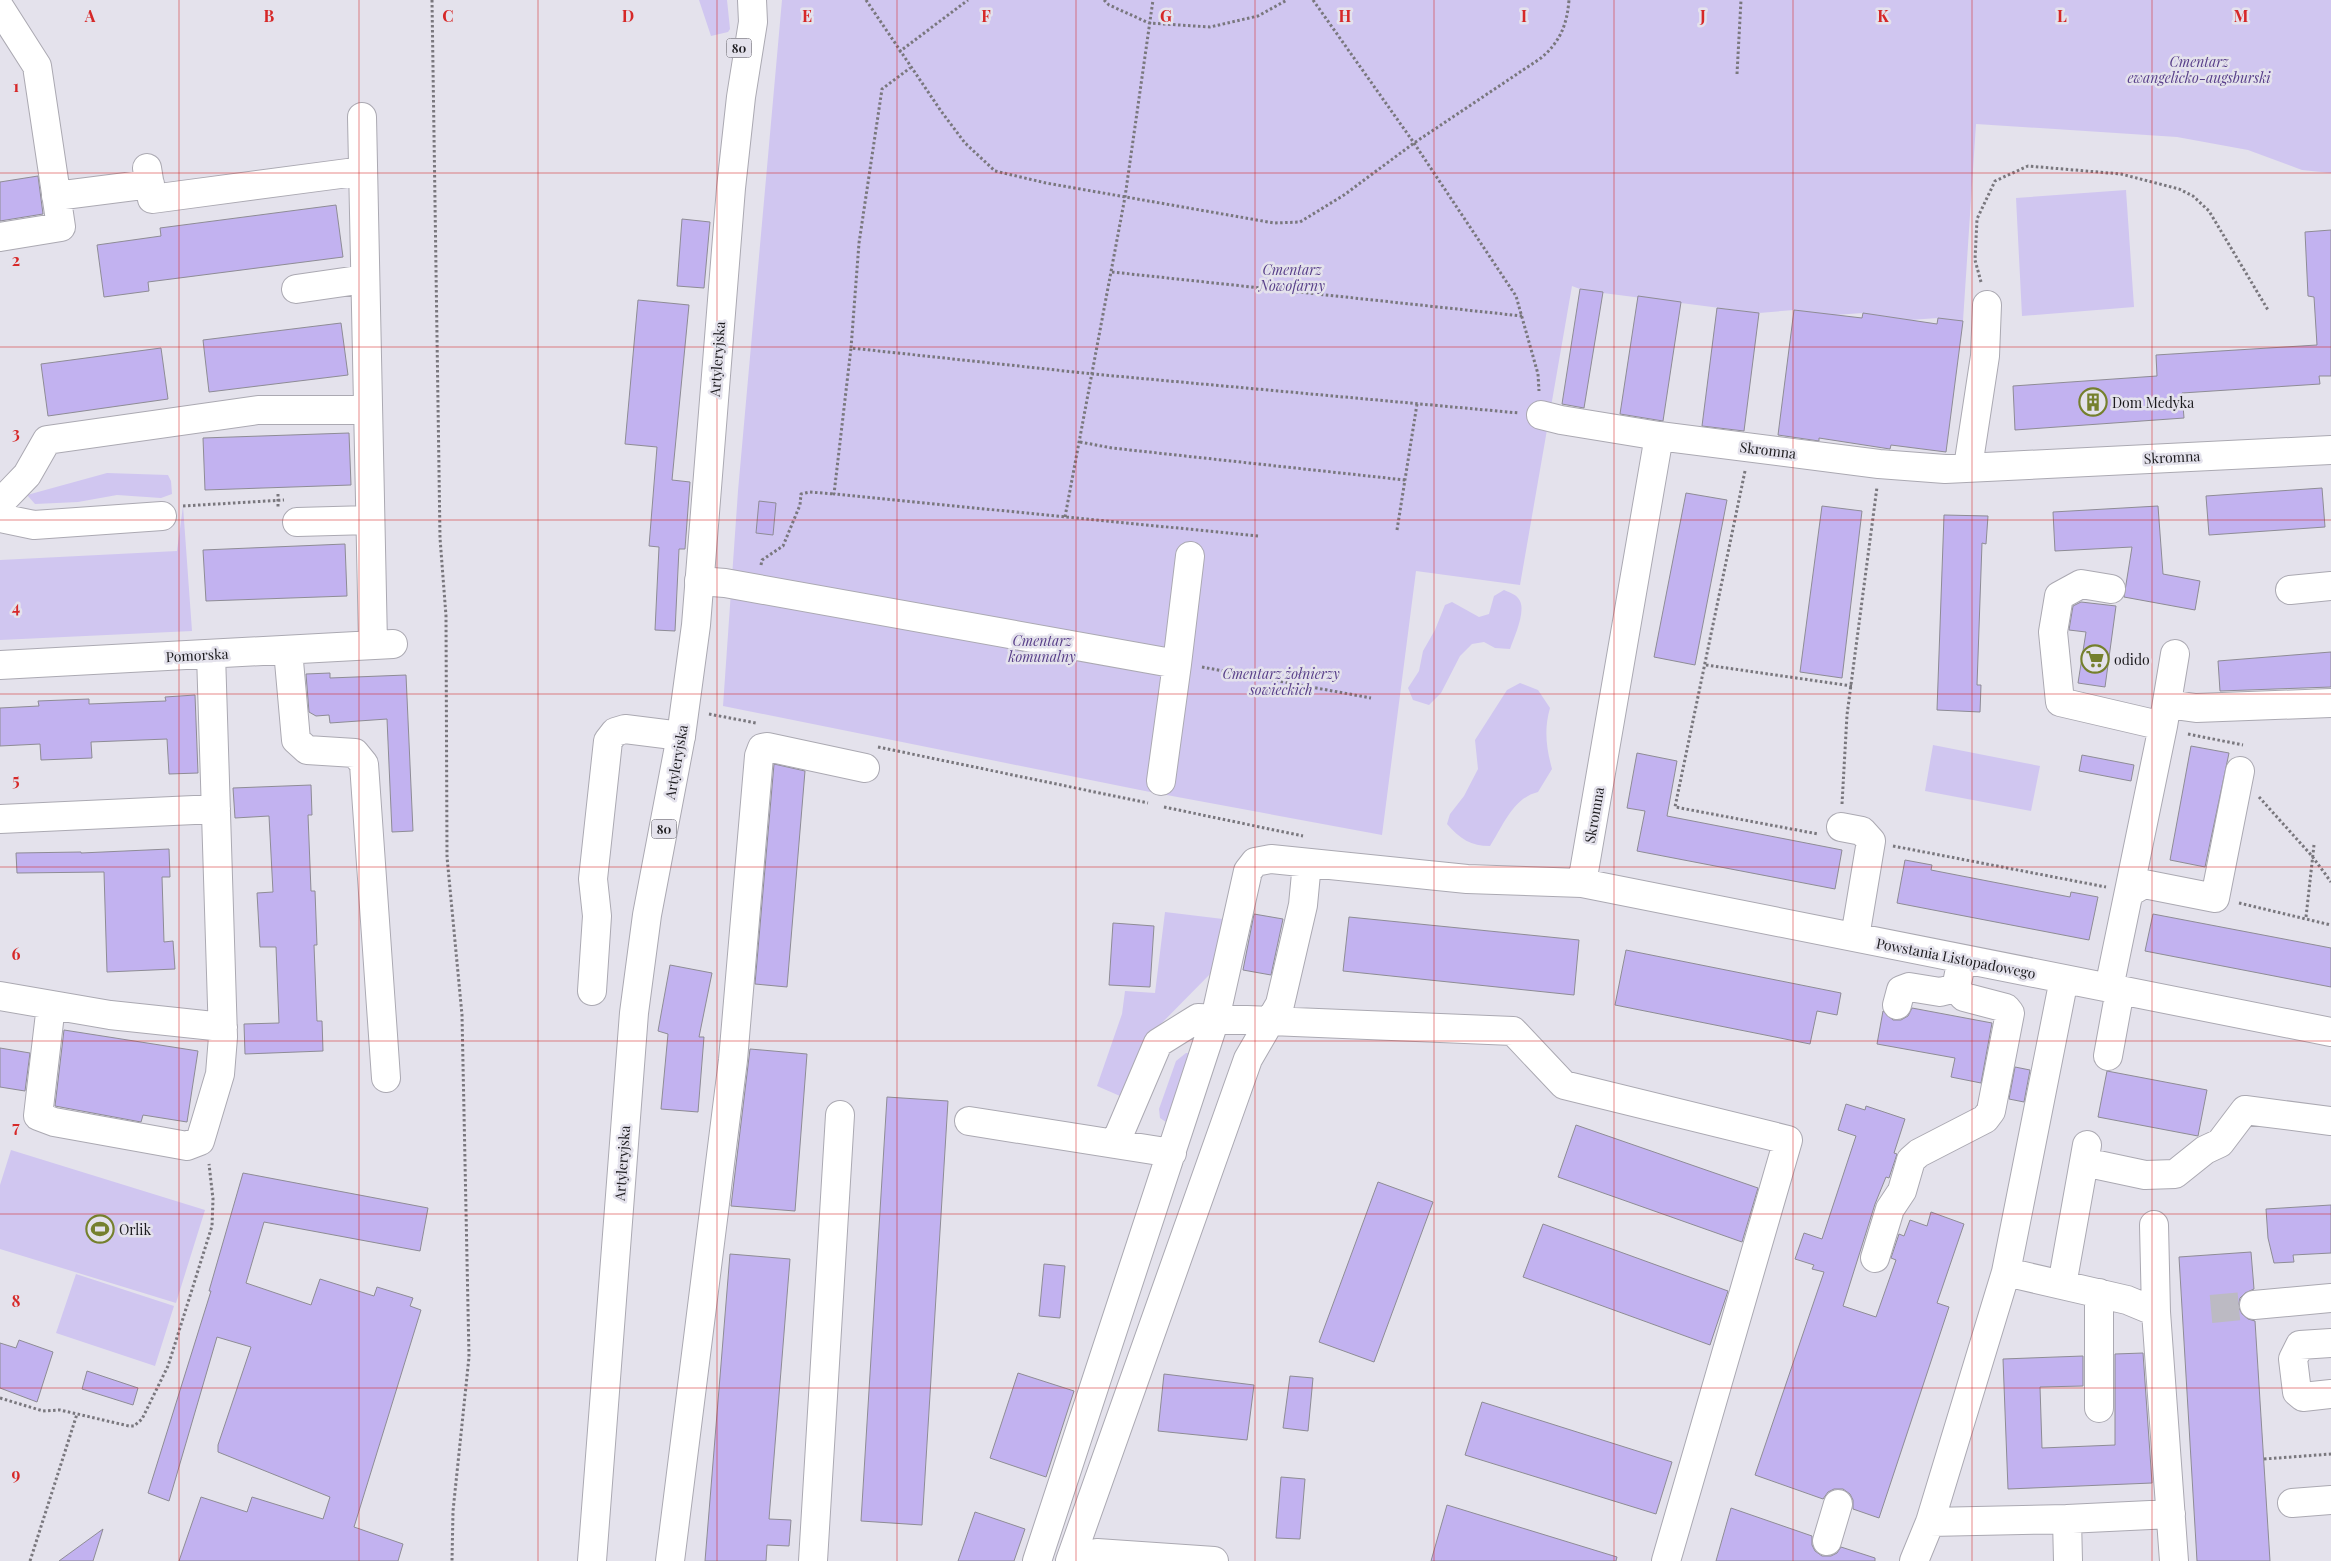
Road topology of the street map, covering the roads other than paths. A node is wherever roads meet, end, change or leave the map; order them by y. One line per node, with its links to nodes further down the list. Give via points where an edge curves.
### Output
1 (749, 5): 21 (street, Artyleryjska / 80, via 724,260)
2 (0, 8): 5 (street, via 37,66)
3 (362, 117): 4 (street)
4 (363, 171): 5 (street, via 152,198 148,176); 7 (street)
5 (56, 196): 6 (street, via 61,227)
6 (0, 237)
7 (365, 279): 8 (street); 10 (street)
8 (296, 289)
9 (1987, 305): 14 (street, via 1985,356)
10 (368, 410): 15 (street, via 258,410 47,440 27,475); 19 (street)
11 (1541, 415): 12 (street)
12 (1659, 436): 14 (street, Skromna, via 1880,464); 40 (street, Skromna)
13 (2331, 450): 14 (street, Skromna)
14 (1968, 468)
15 (0, 502)
16 (172, 511): 18 (street, via 34,525)
17 (292, 511): 19 (street)
18 (0, 518)
19 (370, 520): 25 (street, Pomorska, via 383,644)
20 (1190, 556): 28 (street)
21 (699, 581): 28 (street); 32 (street, Artyleryjska / 80)
22 (2331, 586): 24 (street)
23 (2111, 589): 31 (street, via 2081,584 2059,596 2053,632 2060,702)
24 (2290, 590)
25 (288, 650): 26 (street, Pomorska); 56 (street, via 296,740 306,750 355,753 364,764)
26 (211, 654): 29 (street, Pomorska); 36 (street)
27 (2175, 654): 31 (street)
28 (1178, 661): 35 (street)
29 (0, 664)
30 (2331, 703): 31 (street, via 2196,708)
31 (2171, 721): 41 (street)
32 (681, 736): 47 (street, via 625,729 615,732 608,741 593,879 597,916); 81 (street, Artyleryjska / 80, via 636,988)
33 (871, 757): 82 (street, via 767,747 762,748 759,756 733,1060)
34 (2240, 771): 41 (street, via 2215,898 2144,884)
35 (1161, 781)
36 (216, 809): 37 (street); 53 (street)
37 (0, 819)
38 (1841, 827): 42 (street, via 1862,831 1871,841)
39 (1308, 850): 40 (street, Powstania Listopadowego, via 1468,879); 51 (street, Powstania Listopadowego, via 1255,862 1248,871); 52 (street, via 1303,906 1280,1004)
40 (1582, 883): 42 (street, Powstania Listopadowego)
41 (2130, 892): 46 (street)
42 (1855, 937): 43 (street, Powstania Listopadowego)
43 (1962, 959): 44 (street, Powstania Listopadowego); 45 (street)
44 (2064, 979): 46 (street, Powstania Listopadowego); 64 (street)
45 (1956, 988): 50 (street, via 1940,992 1909,987 1901,990); 63 (street, via 1964,997 2006,1008 2010,1013 1991,1111 1985,1119 1919,1153 1912,1160 1902,1191 1890,1209)
46 (2115, 989): 54 (street, Powstania Listopadowego); 55 (street)
47 (592, 991)
48 (0, 996): 49 (street)
49 (51, 1005): 53 (street); 53 (street, via 38,1116 54,1122 187,1146 200,1141 220,1074)
50 (1897, 1006)
51 (1215, 1019): 52 (street); 60 (street, via 1198,1018 1158,1043); 61 (street, Powstania Listopadowego)
52 (1270, 1022): 85 (street, via 1248,1059); 88 (street, via 1513,1031 1564,1085 1788,1140)
53 (223, 1027)
54 (2331, 1032)
55 (2108, 1056)
56 (386, 1078)
57 (840, 1115): 83 (street)
58 (969, 1120): 60 (street)
59 (2331, 1121): 65 (street, via 2245,1110 2220,1143 2205,1150 2175,1174 2145,1175 2086,1153)
60 (1115, 1144): 61 (street)
61 (1172, 1153): 84 (street, Powstania Listopadowego)
62 (2154, 1225): 69 (street)
63 (1875, 1258)
64 (2006, 1272): 65 (street); 78 (street)
65 (2062, 1285): 66 (street)
66 (2099, 1294): 69 (street, via 2127,1300); 72 (street)
67 (2331, 1298): 68 (street)
68 (2254, 1305)
69 (2156, 1312): 76 (street)
70 (2331, 1343): 71 (street, via 2300,1345 2293,1359 2297,1392 2303,1397)
71 (2331, 1394)
72 (2099, 1408)
73 (2331, 1500): 74 (street)
74 (2292, 1503)
75 (1838, 1504): 79 (street)
76 (2171, 1514): 77 (street); 90 (street)
77 (2067, 1520): 78 (street); 80 (street)
78 (1930, 1522): 89 (street)
79 (1827, 1541)
80 (2063, 1557)
81 (592, 1561)
82 (670, 1561)
83 (813, 1561)
84 (1040, 1561)
85 (1070, 1561)
86 (1078, 1561): 87 (street, via 1097,1553)
87 (1214, 1561)
88 (1666, 1561)
89 (1914, 1561)
90 (2174, 1561)

